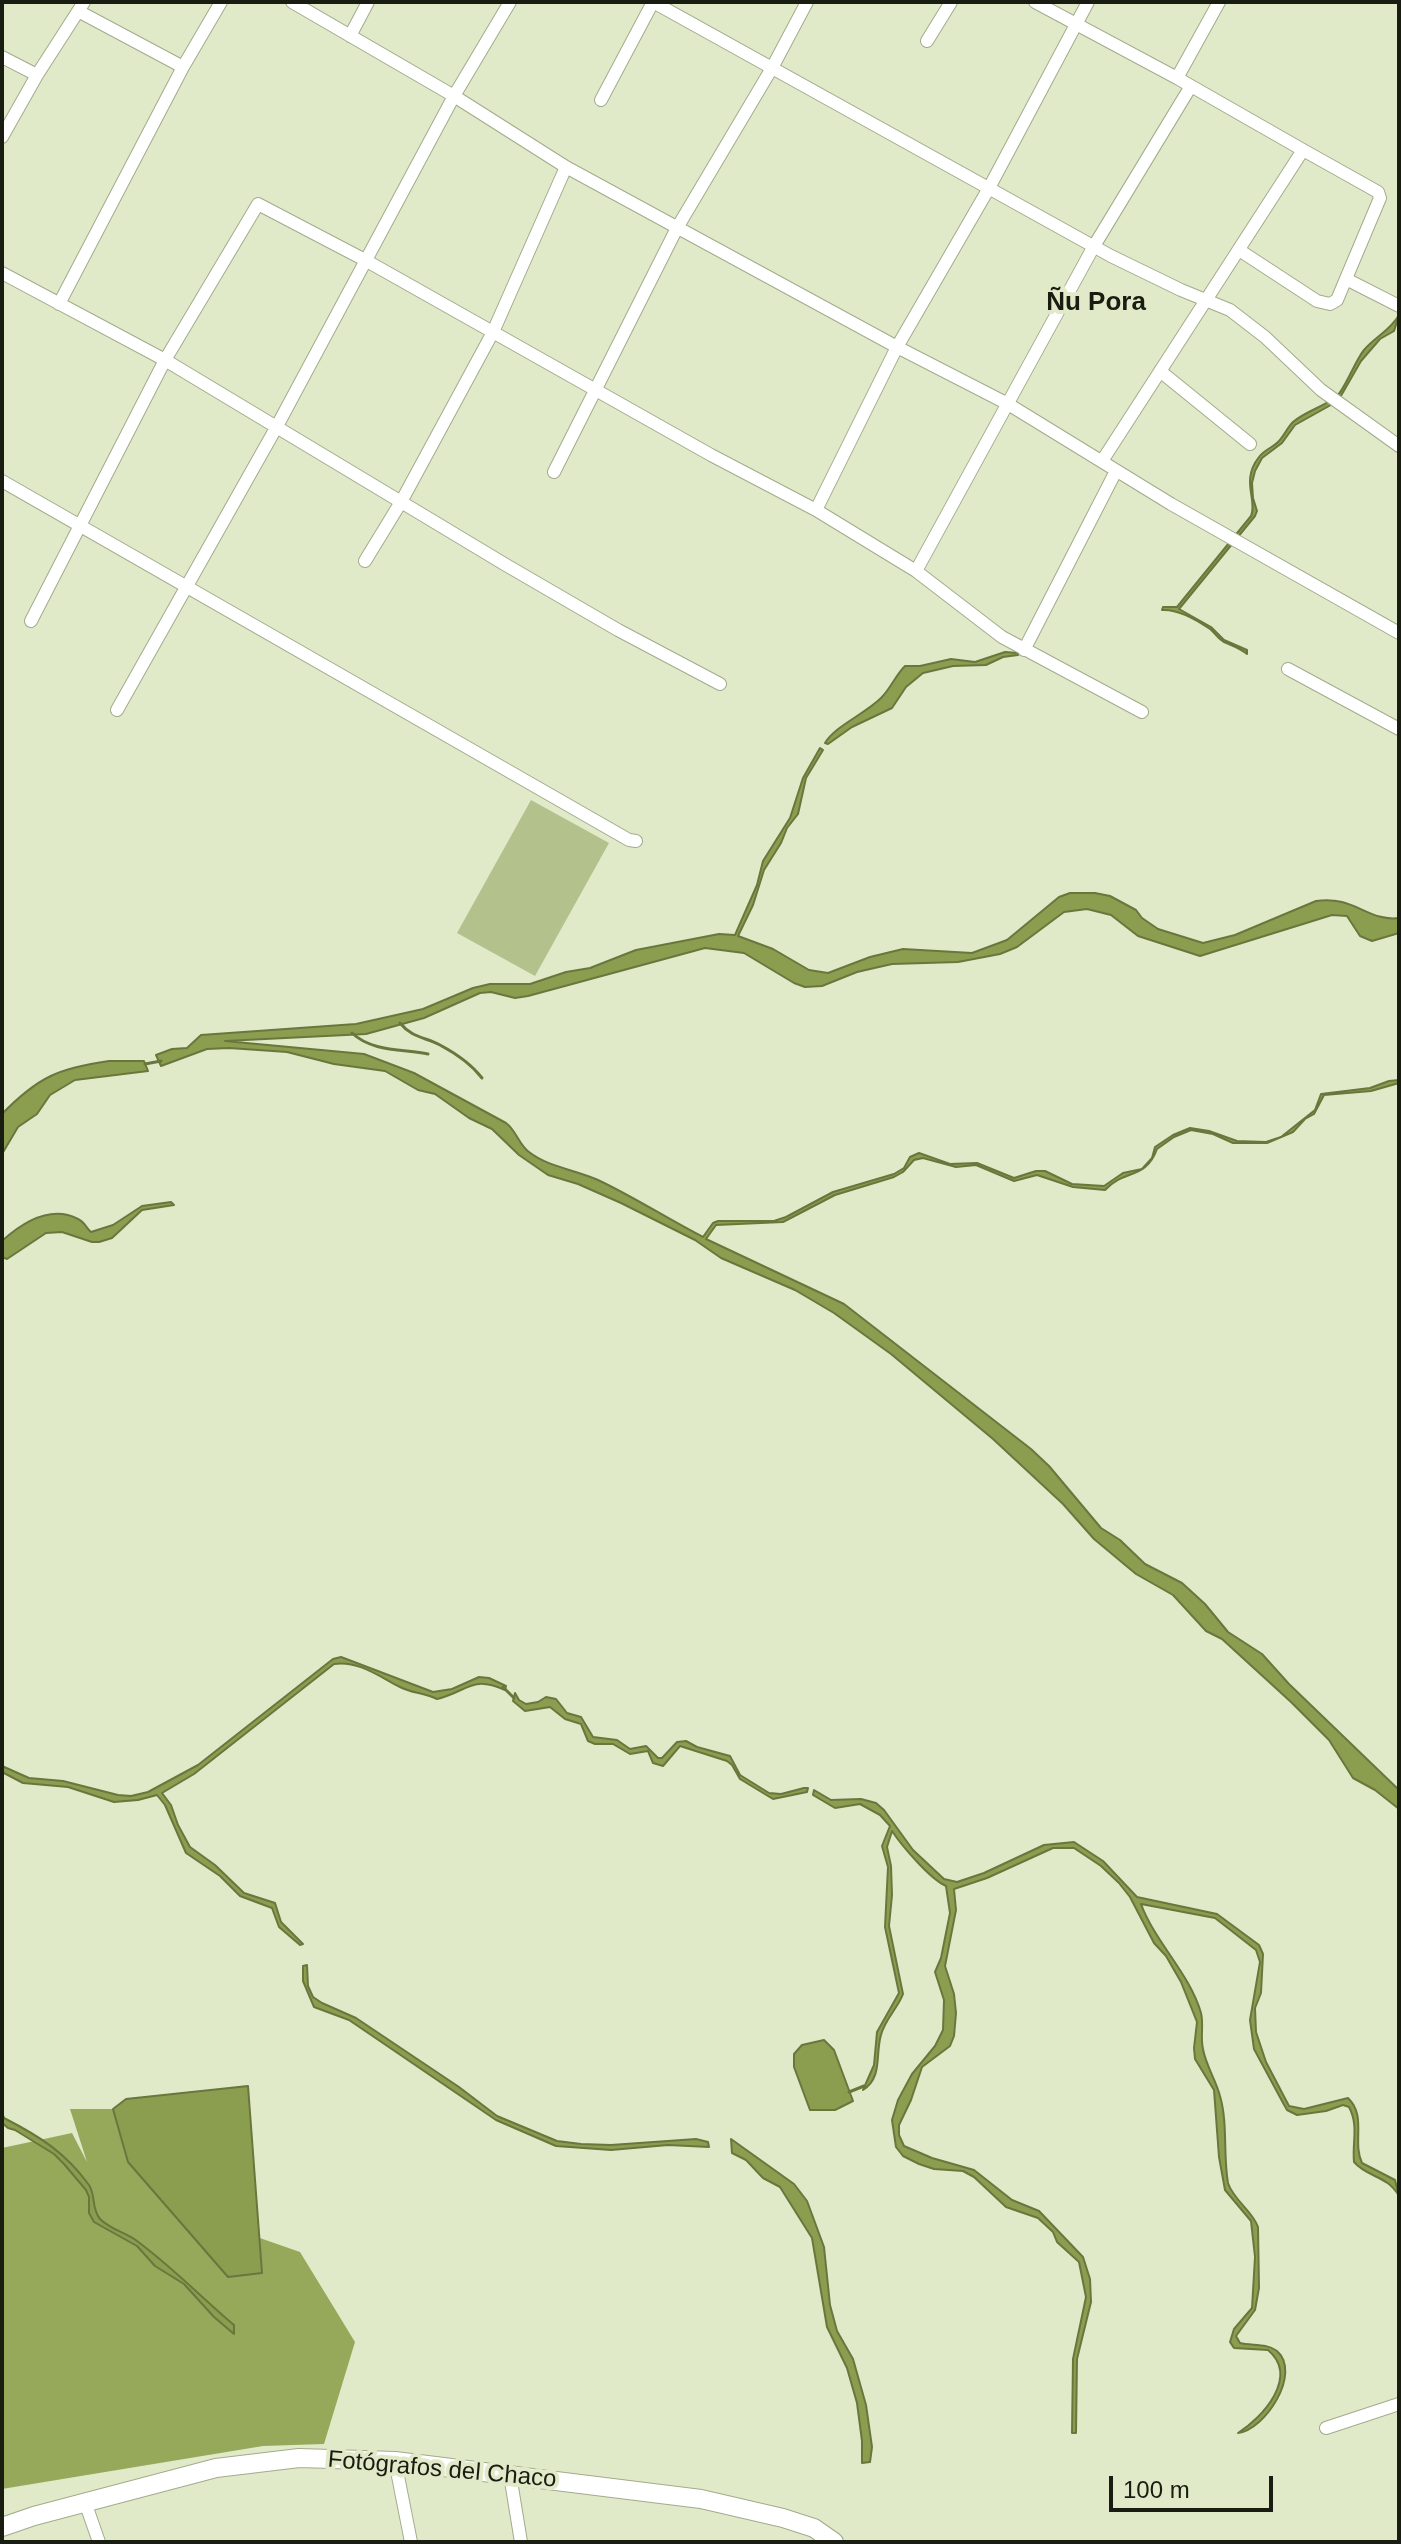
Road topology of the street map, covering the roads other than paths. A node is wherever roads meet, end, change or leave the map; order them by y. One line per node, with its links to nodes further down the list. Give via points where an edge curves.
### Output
1 (221, 2): 15 (street)
2 (292, 2): 12 (street)
3 (368, 2): 12 (street)
4 (510, 2): 20 (street)
5 (807, 2): 16 (street)
6 (951, 2): 13 (street)
7 (1035, 2): 11 (street)
8 (1088, 2): 11 (street)
9 (1216, 3): 18 (street)
10 (81, 7): 15 (street); 17 (street)
11 (1075, 25): 18 (street); 25 (street)
12 (350, 36): 20 (street)
13 (927, 41)
14 (2, 57): 17 (street)
15 (183, 67): 33 (street)
16 (772, 68): 21 (street, via 653,2); 25 (street); 26 (street)
17 (37, 75): 22 (street)
18 (1177, 78): 19 (street)
19 (1191, 86): 23 (street); 27 (street)
20 (454, 96): 24 (street); 29 (street)
21 (601, 100)
22 (2, 137)
23 (1303, 150): 28 (street); 31 (street, via 1378,192 1380,198)
24 (566, 167): 26 (street); 35 (street)
25 (989, 188): 27 (street); 36 (street)
26 (677, 228): 36 (street); 39 (street)
27 (1094, 246): 32 (street); 40 (street)
28 (1239, 250): 31 (street, via 1323,303 1337,300); 32 (street)
29 (365, 260): 35 (street); 37 (street, via 258,204); 41 (street)
30 (2, 273): 33 (street)
31 (1346, 279): 34 (street)
32 (1207, 299): 38 (street); 43 (street, via 1230,310 1321,390)
33 (59, 304): 37 (street)
34 (1399, 306)
35 (493, 332): 39 (street); 48 (street)
36 (897, 347): 40 (street); 49 (street)
37 (165, 360): 41 (street); 50 (street)
38 (1160, 371): 42 (street); 44 (street)
39 (597, 391): 46 (street); 49 (street)
40 (1008, 404): 44 (street); 52 (street)
41 (276, 428): 48 (street); 53 (street)
42 (1250, 444)
43 (1399, 446)
44 (1102, 461): 45 (street)
45 (1116, 471): 55 (street); 56 (street)
46 (554, 472)
47 (2, 481): 50 (street)
48 (401, 502): 51 (street); 58 (street)
49 (816, 510): 52 (street)
50 (78, 525): 53 (street); 54 (street)
51 (365, 561)
52 (916, 571): 56 (street)
53 (187, 586): 59 (street); 62 (street)
54 (31, 621)
55 (1399, 633)
56 (1024, 650): 60 (street)
57 (1288, 669): 61 (street)
58 (720, 684)
59 (117, 710)
60 (1142, 712)
61 (1399, 729)
62 (636, 841)
63 (1399, 2404): 64 (street)
64 (1326, 2428)
65 (395, 2461): 66 (street, Fotógrafos del Chaco); 67 (street, Fotógrafos del Chaco, via 299,2458 216,2468); 70 (street)
66 (510, 2475): 71 (street); 72 (street, Fotógrafos del Chaco, via 751,2509 814,2528)
67 (85, 2502): 68 (street, Fotógrafos del Chaco); 69 (street)
68 (2, 2527)
69 (99, 2542)
70 (411, 2542)
71 (521, 2542)
72 (834, 2542)

